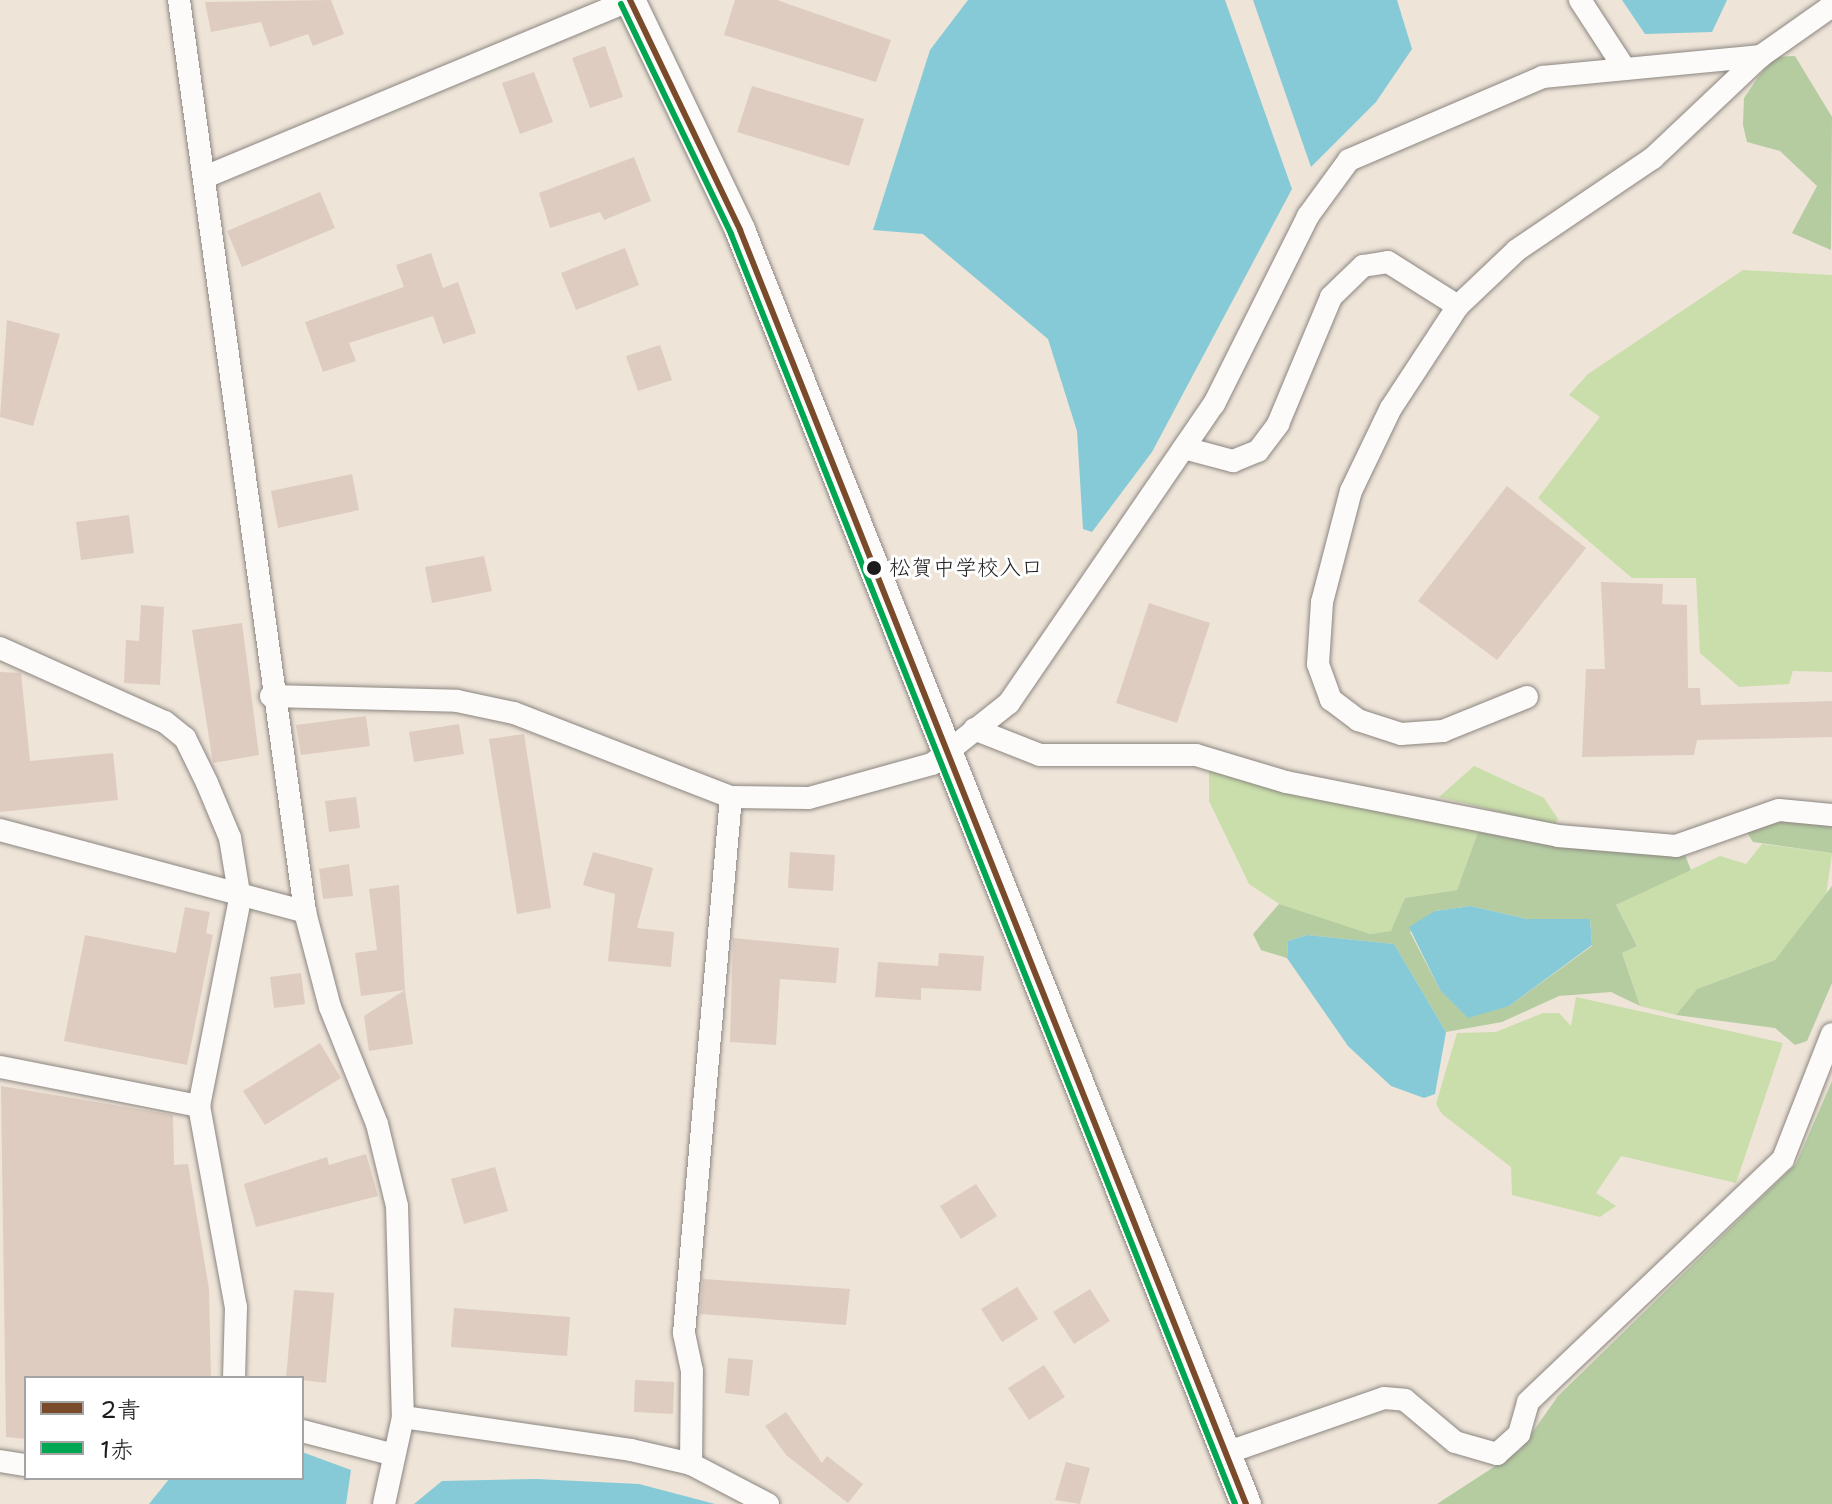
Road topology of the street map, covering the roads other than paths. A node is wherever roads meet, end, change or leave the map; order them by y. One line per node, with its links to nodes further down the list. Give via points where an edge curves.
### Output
1 (179, 0): 7 (street)
2 (630, 0): 7 (street); 14 (street, via 740,230)
3 (1580, 0): 6 (street)
4 (1832, 6): 5 (street)
5 (1761, 56): 6 (street); 8 (street, via 1653,158 1517,250)
6 (1625, 69): 9 (street, via 1543,77 1349,160 1308,216)
7 (205, 177): 11 (street)
8 (1458, 306): 9 (street, via 1401,267 1363,266 1331,297 1278,424 1258,451 1233,461); 12 (street, via 1391,408 1351,491 1332,544 1318,664 1331,700 1358,720 1401,734 1443,731)
9 (1184, 448): 13 (street, via 1009,703)
10 (0, 648): 18 (street, via 128,701 185,738 230,838)
11 (271, 696): 15 (street, via 457,701 514,713); 19 (street)
12 (1527, 697)
13 (974, 729): 14 (street); 16 (street, via 1040,755 1196,755 1286,782 1558,836 1676,846 1779,810)
14 (945, 749): 15 (street, via 932,764 809,798); 26 (street)
15 (731, 797): 29 (street, via 684,1333 692,1371)
16 (1832, 815)
17 (0, 830): 18 (street)
18 (240, 899): 19 (street); 22 (street)
19 (305, 912): 24 (street, via 330,1007 377,1124 397,1206)
20 (1832, 1034): 26 (street, via 1783,1159 1528,1402 1519,1434 1497,1454 1455,1442 1405,1400 1384,1398)
21 (0, 1067): 22 (street)
22 (199, 1106): 23 (street, via 236,1307)
23 (234, 1376)
24 (403, 1417): 27 (street); 29 (street)
25 (304, 1432): 27 (street)
26 (1226, 1453): 33 (street)
27 (394, 1455): 31 (street)
28 (0, 1461): 30 (street)
29 (691, 1464): 32 (street)
30 (24, 1465)
31 (384, 1504)
32 (768, 1504)
33 (1246, 1504)

